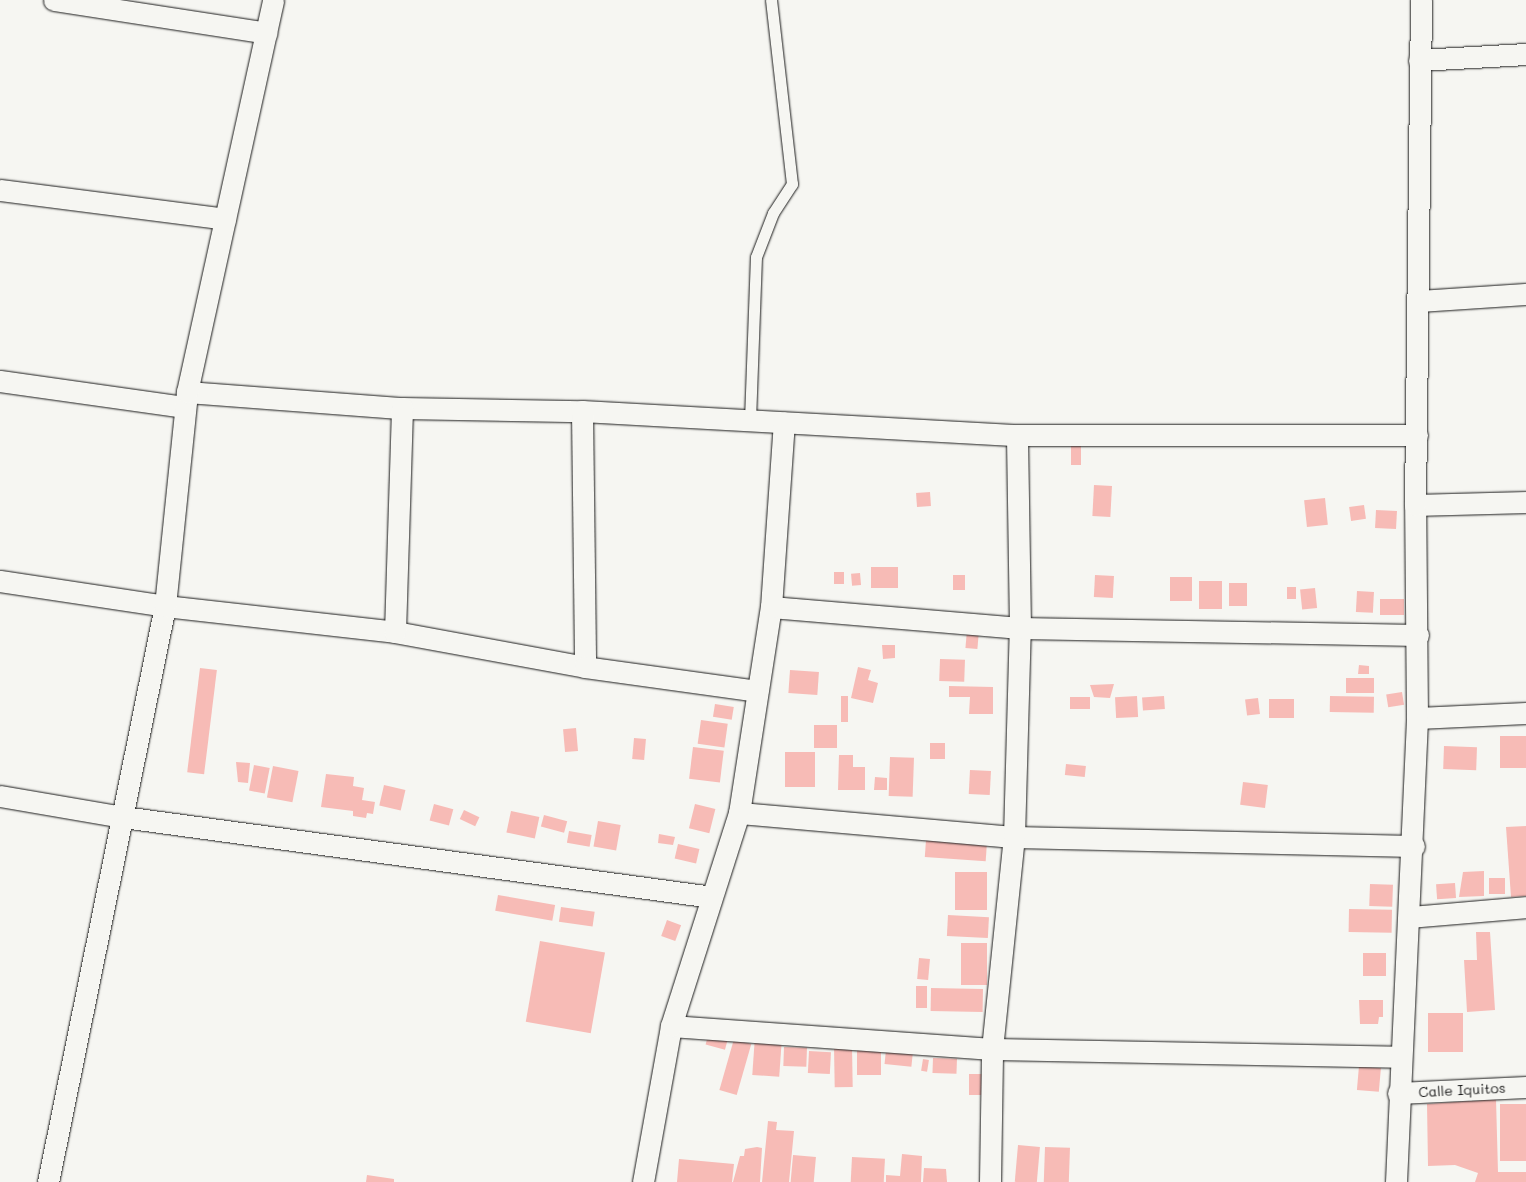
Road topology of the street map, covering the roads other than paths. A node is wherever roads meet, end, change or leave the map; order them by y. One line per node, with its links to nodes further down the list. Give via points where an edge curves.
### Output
1 (54, 0): 5 (street)
2 (273, 0): 5 (street)
3 (771, 0): 16 (lane, via 792,184 773,213 756,257)
4 (1421, 0): 7 (street)
5 (266, 33): 9 (street)
6 (1526, 54): 7 (street)
7 (1420, 60): 11 (street)
8 (0, 190): 9 (street)
9 (225, 219): 13 (street)
10 (1526, 294): 11 (street)
11 (1418, 301): 19 (street)
12 (0, 381): 13 (street)
13 (186, 400): 14 (street); 23 (street)
14 (402, 408): 15 (street); 26 (street)
15 (582, 411): 16 (street); 28 (street)
16 (750, 420): 17 (street)
17 (784, 422): 18 (street); 24 (street)
18 (1017, 435): 19 (street); 25 (street)
19 (1417, 435): 21 (street)
20 (1526, 502): 21 (street)
21 (1415, 505): 27 (street)
22 (0, 581): 23 (street)
23 (165, 606): 26 (street); 34 (street)
24 (771, 606): 25 (street); 29 (street)
25 (1020, 628): 27 (street); 35 (street)
26 (395, 632): 28 (street)
27 (1418, 635): 31 (street)
28 (585, 667): 29 (street)
29 (758, 691): 33 (street)
30 (1526, 713): 31 (street)
31 (1417, 718): 36 (street)
32 (0, 796): 34 (street)
33 (739, 813): 35 (street); 37 (street)
34 (123, 817): 37 (street); 45 (street)
35 (1014, 837): 36 (street); 41 (street)
36 (1414, 846): 39 (street)
37 (712, 897): 40 (street)
38 (1526, 908): 39 (street)
39 (1410, 917): 42 (street)
40 (671, 1026): 41 (street); 46 (street)
41 (992, 1049): 42 (street); 47 (street)
42 (1401, 1058): 44 (street)
43 (1526, 1087): 44 (street, Calle Iquitos)
44 (1398, 1093): 48 (street)
45 (48, 1182)
46 (643, 1182)
47 (990, 1182)
48 (1396, 1182)

